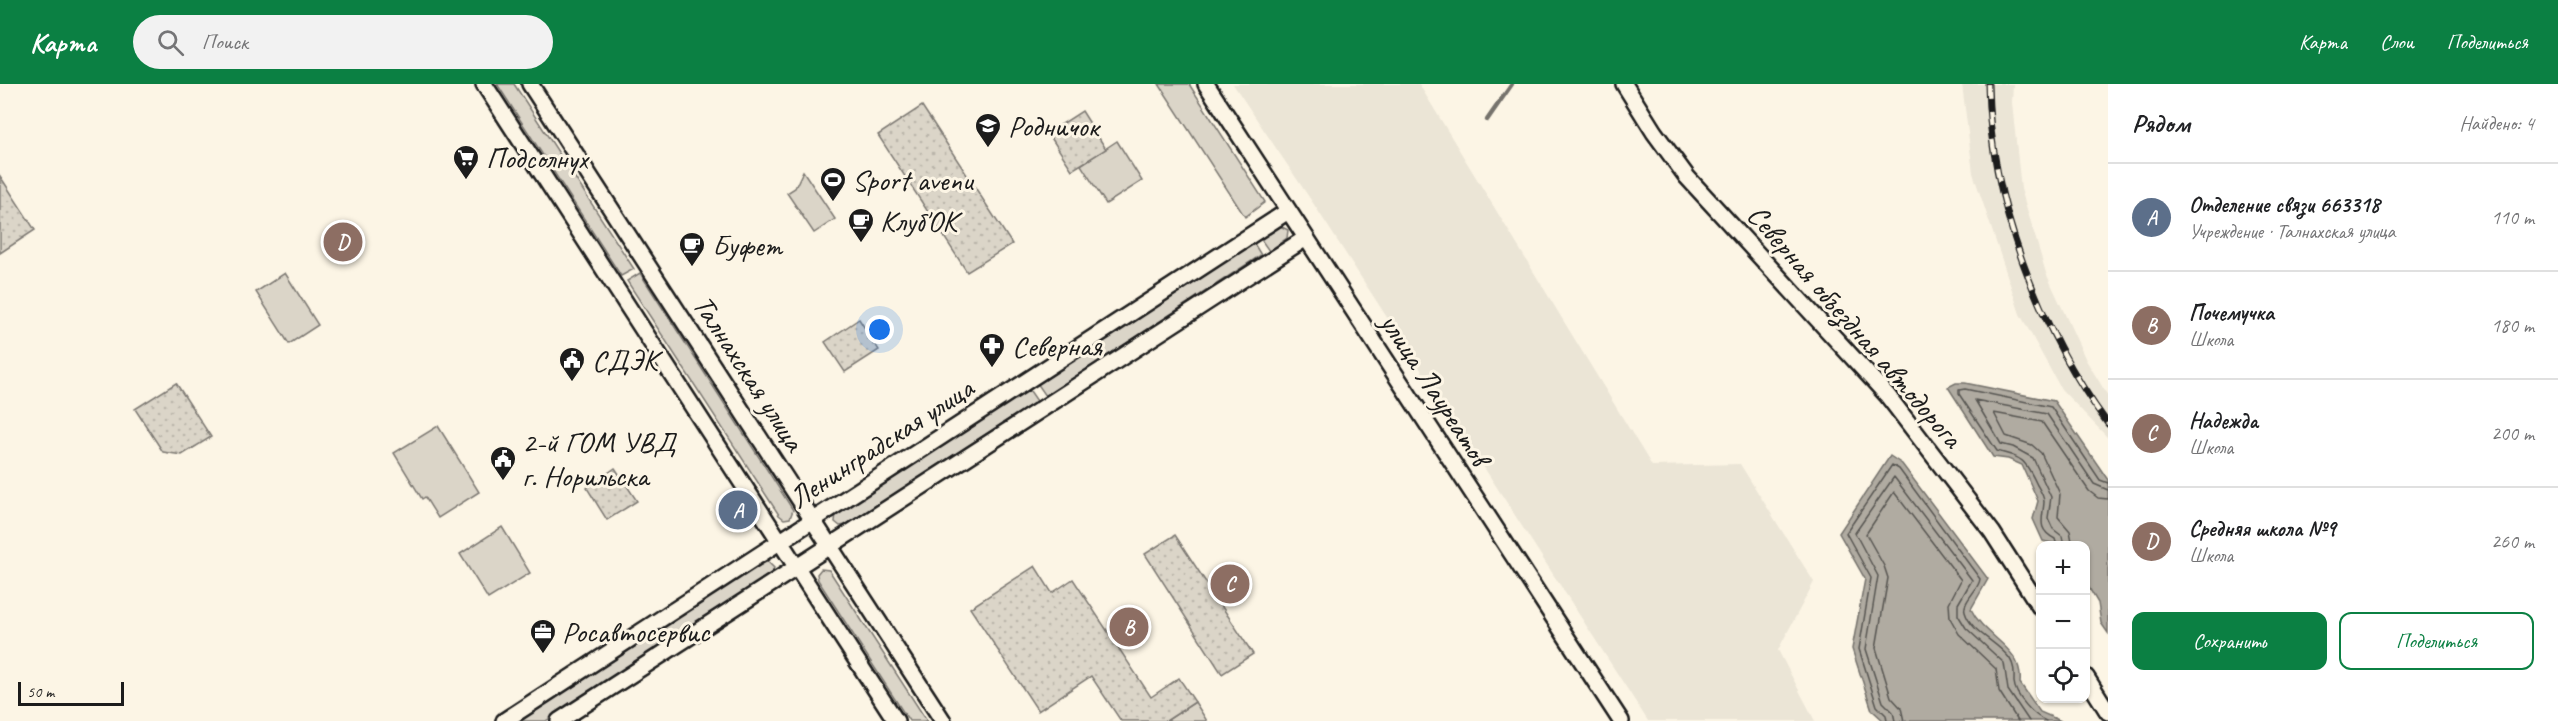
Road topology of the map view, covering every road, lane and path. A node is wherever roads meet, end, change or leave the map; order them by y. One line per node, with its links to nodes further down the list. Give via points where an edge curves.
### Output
1 (484, 84): 8 (street)
2 (530, 84): 7 (street, Талнахская улица)
3 (1206, 84): 5 (street, улица Лауреатов)
4 (1624, 84): 11 (street, Северная объездная автодорога, via 1687,177 1887,395 1992,532)
5 (1288, 211): 6 (street, улица Лауреатов); 7 (street, Ленинградская улица)
6 (1306, 238): 9 (street, Ленинградская улица); 18 (street, улица Лауреатов)
7 (813, 520): 8 (street, Ленинградская улица); 9 (street, Талнахская улица)
8 (780, 542): 10 (street); 14 (street, Ленинградская улица)
9 (830, 546): 10 (street, Ленинградская улица); 17 (street, Талнахская улица)
10 (796, 568): 15 (street, Ленинградская улица); 16 (street)
11 (2036, 601)
12 (2090, 685): 13 (street)
13 (2108, 712)
14 (504, 721)
15 (560, 721)
16 (896, 721)
17 (943, 721)
18 (1621, 721)

